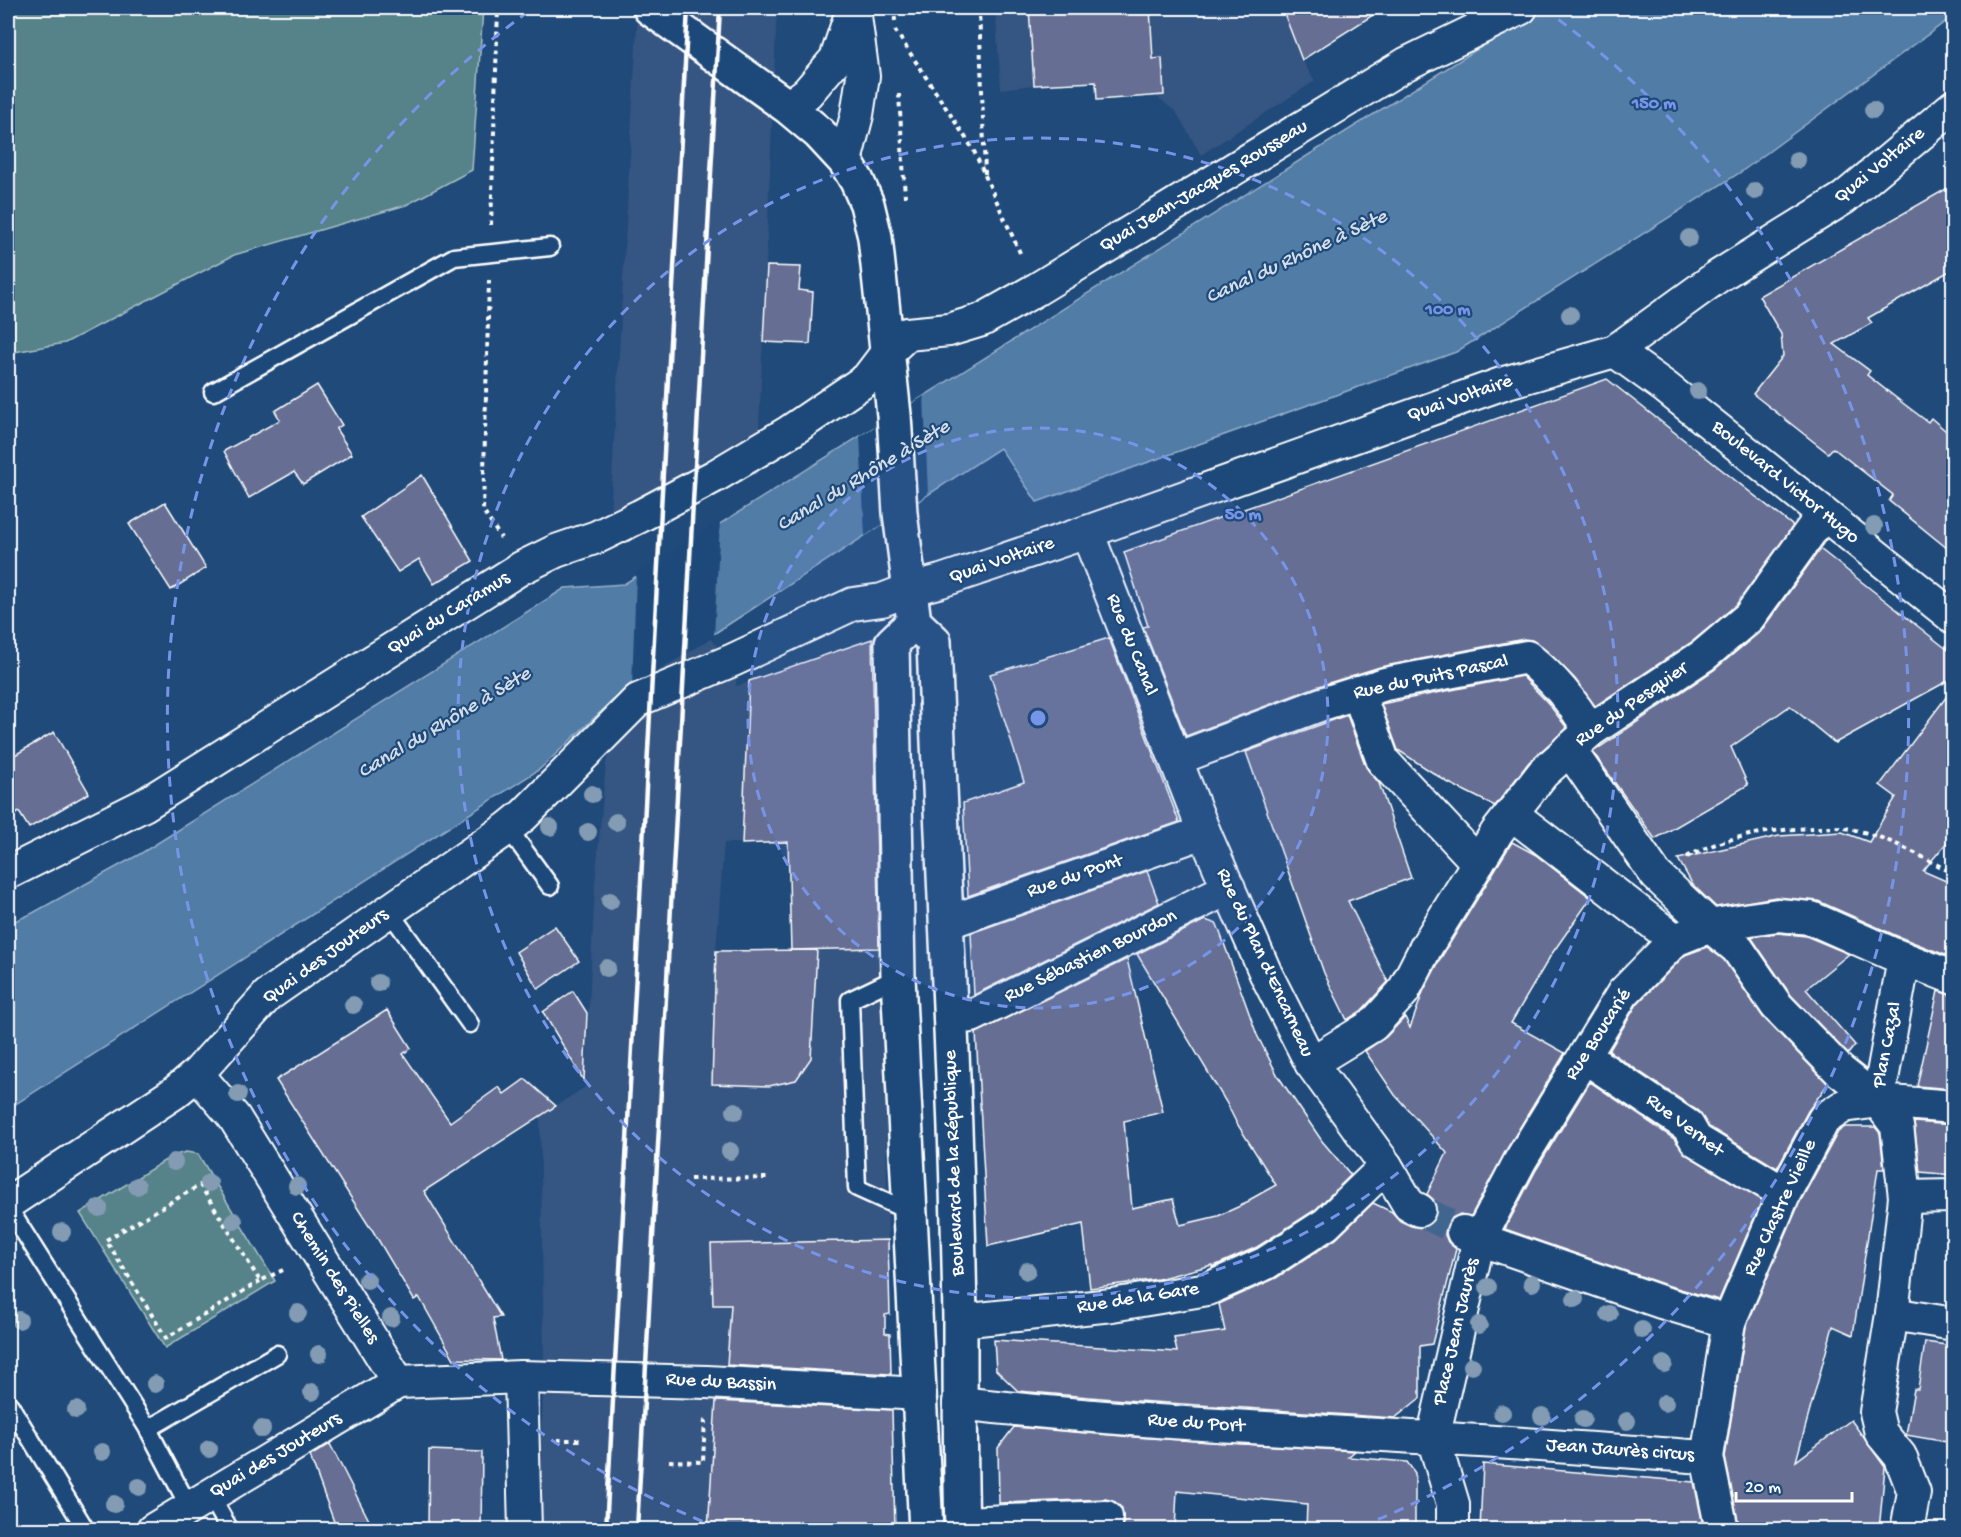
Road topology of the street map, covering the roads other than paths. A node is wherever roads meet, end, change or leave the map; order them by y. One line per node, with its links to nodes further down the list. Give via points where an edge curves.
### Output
1 (650, 8): 5 (main road)
2 (853, 8): 5 (street, via 836,59 807,93); 6 (street, via 862,76)
3 (1521, 8): 9 (street, Quai Jean-Jacques Rousseau, via 1406,64 982,320 949,330 907,334)
4 (1953, 106): 8 (street, Quai Voltaire, via 1844,198 1717,277)
5 (788, 107): 6 (main road, via 819,132)
6 (845, 161): 9 (main road, via 867,204 875,237)
7 (550, 247): 10 (lane, via 454,257)
8 (1615, 351): 11 (street, Boulevard Victor Hugo); 12 (street, Quai Voltaire, via 1504,383)
9 (886, 354): 13 (main road); 24 (street, Quai du Caramus, via 867,379 716,476 597,537 521,568 144,805)
10 (213, 392)
11 (1823, 514): 14 (street, Boulevard Victor Hugo); 18 (street, Rue du Pesquier, via 1749,617 1704,655)
12 (1087, 532): 13 (street, Quai Voltaire); 19 (street, Rue du Canal)
13 (911, 589): 15 (main road); 17 (street, Quai Voltaire, via 882,600 853,604)
14 (1953, 618)
15 (914, 622): 28 (main road, Boulevard de la République, via 934,641); 30 (main road, via 892,643)
16 (1358, 692): 18 (street, Rue du Puits Pascal, via 1527,657 1580,713); 19 (street, Rue du Puits Pascal); 23 (street, via 1383,761)
17 (638, 700): 21 (street, Quai des Jouteurs)
18 (1580, 740): 20 (street, Rue du Pesquier, via 1543,773); 29 (street, via 1656,875)
19 (1176, 759): 22 (street, Rue du Plan d'Encarneau)
20 (1512, 814): 23 (street, Rue du Pesquier); 31 (street)
21 (508, 828): 25 (lane); 27 (street, Quai des Jouteurs)
22 (1204, 832): 26 (street, Rue du Plan d'Encarneau); 28 (street, Rue du Pont)
23 (1478, 863): 38 (street, Rue du Pesquier, via 1403,992 1373,1024)
24 (8, 873)
25 (550, 886)
26 (1229, 888): 35 (street, Rue Sébastien Bourdon, via 972,1016); 38 (street, Rue du Plan d'Encarneau)
27 (389, 911): 36 (lane); 39 (street, Quai des Jouteurs, via 268,995)
28 (946, 923): 30 (main road); 35 (main road, Boulevard de la République)
29 (1710, 926): 31 (street, Rue Boucarié); 32 (street, Rue Boucarié, via 1778,915 1811,918); 40 (street, via 1737,948 1776,1005 1840,1071)
30 (898, 937): 33 (main road)
31 (1675, 940): 37 (street, Rue Boucarié, via 1623,993)
32 (1904, 959): 34 (street, Rue Boucarié); 40 (street, Plan Cazal)
33 (898, 977): 48 (main road); 48 (lane, via 850,1000 856,1188)
34 (1953, 978)
35 (950, 1018): 51 (main road, Boulevard de la République)
36 (470, 1024)
37 (1585, 1057): 43 (street, Rue Vernet, via 1688,1126 1696,1140); 49 (street, Rue Boucarié)
38 (1311, 1063): 42 (street, Rue du Plan d'Encarneau)
39 (197, 1074): 46 (street, Quai des Jouteurs); 56 (street, Chemin des Pielles, via 234,1117)
40 (1878, 1101): 41 (street, Rue Clastre Vieille); 43 (street, Rue Clastre Vieille, via 1844,1106 1824,1119); 45 (street, Plan Cazal, via 1897,1126)
41 (1953, 1107)
42 (1386, 1167): 47 (street, Rue du Plan d'Encarneau, via 1409,1205); 51 (street, Rue de la Gare, via 1326,1224 1266,1263 1208,1289 1112,1305)
43 (1784, 1193): 52 (street, Rue Clastre Vieille)
44 (1953, 1196): 45 (street)
45 (1905, 1197): 50 (street, Plan Cazal)
46 (8, 1205): 60 (lane)
47 (1419, 1210)
48 (910, 1212): 57 (main road)
49 (1471, 1235): 52 (street, Place Jean Jaurès); 61 (street, Place Jean Jaurès)
50 (1892, 1314): 53 (street); 73 (street, Plan Cazal, via 1876,1412 1881,1432 1900,1456 1914,1492)
51 (960, 1321): 59 (main road, Boulevard de la République)
52 (1729, 1322): 62 (street, Jean Jaurès circus)
53 (1953, 1324)
54 (277, 1354): 60 (lane)
55 (521, 1377): 56 (street); 57 (street, Rue du Bassin); 68 (street)
56 (398, 1382): 63 (street, Quai des Jouteurs)
57 (920, 1394): 59 (main road); 69 (main road)
58 (8, 1402): 65 (lane)
59 (959, 1403): 61 (street, Rue du Port, via 1184,1424); 64 (main road, Boulevard de la République)
60 (148, 1429): 63 (lane)
61 (1433, 1438): 62 (street, Jean Jaurès circus); 71 (street, via 1452,1504)
62 (1707, 1457): 72 (street)
63 (200, 1501): 66 (street, Quai des Jouteurs); 67 (lane)
64 (962, 1526): 70 (street, via 1106,1517)
65 (86, 1530)
66 (153, 1530)
67 (231, 1530)
68 (525, 1530)
69 (926, 1530)
70 (1106, 1530)
71 (1453, 1530)
72 (1722, 1530)
73 (1907, 1530)

